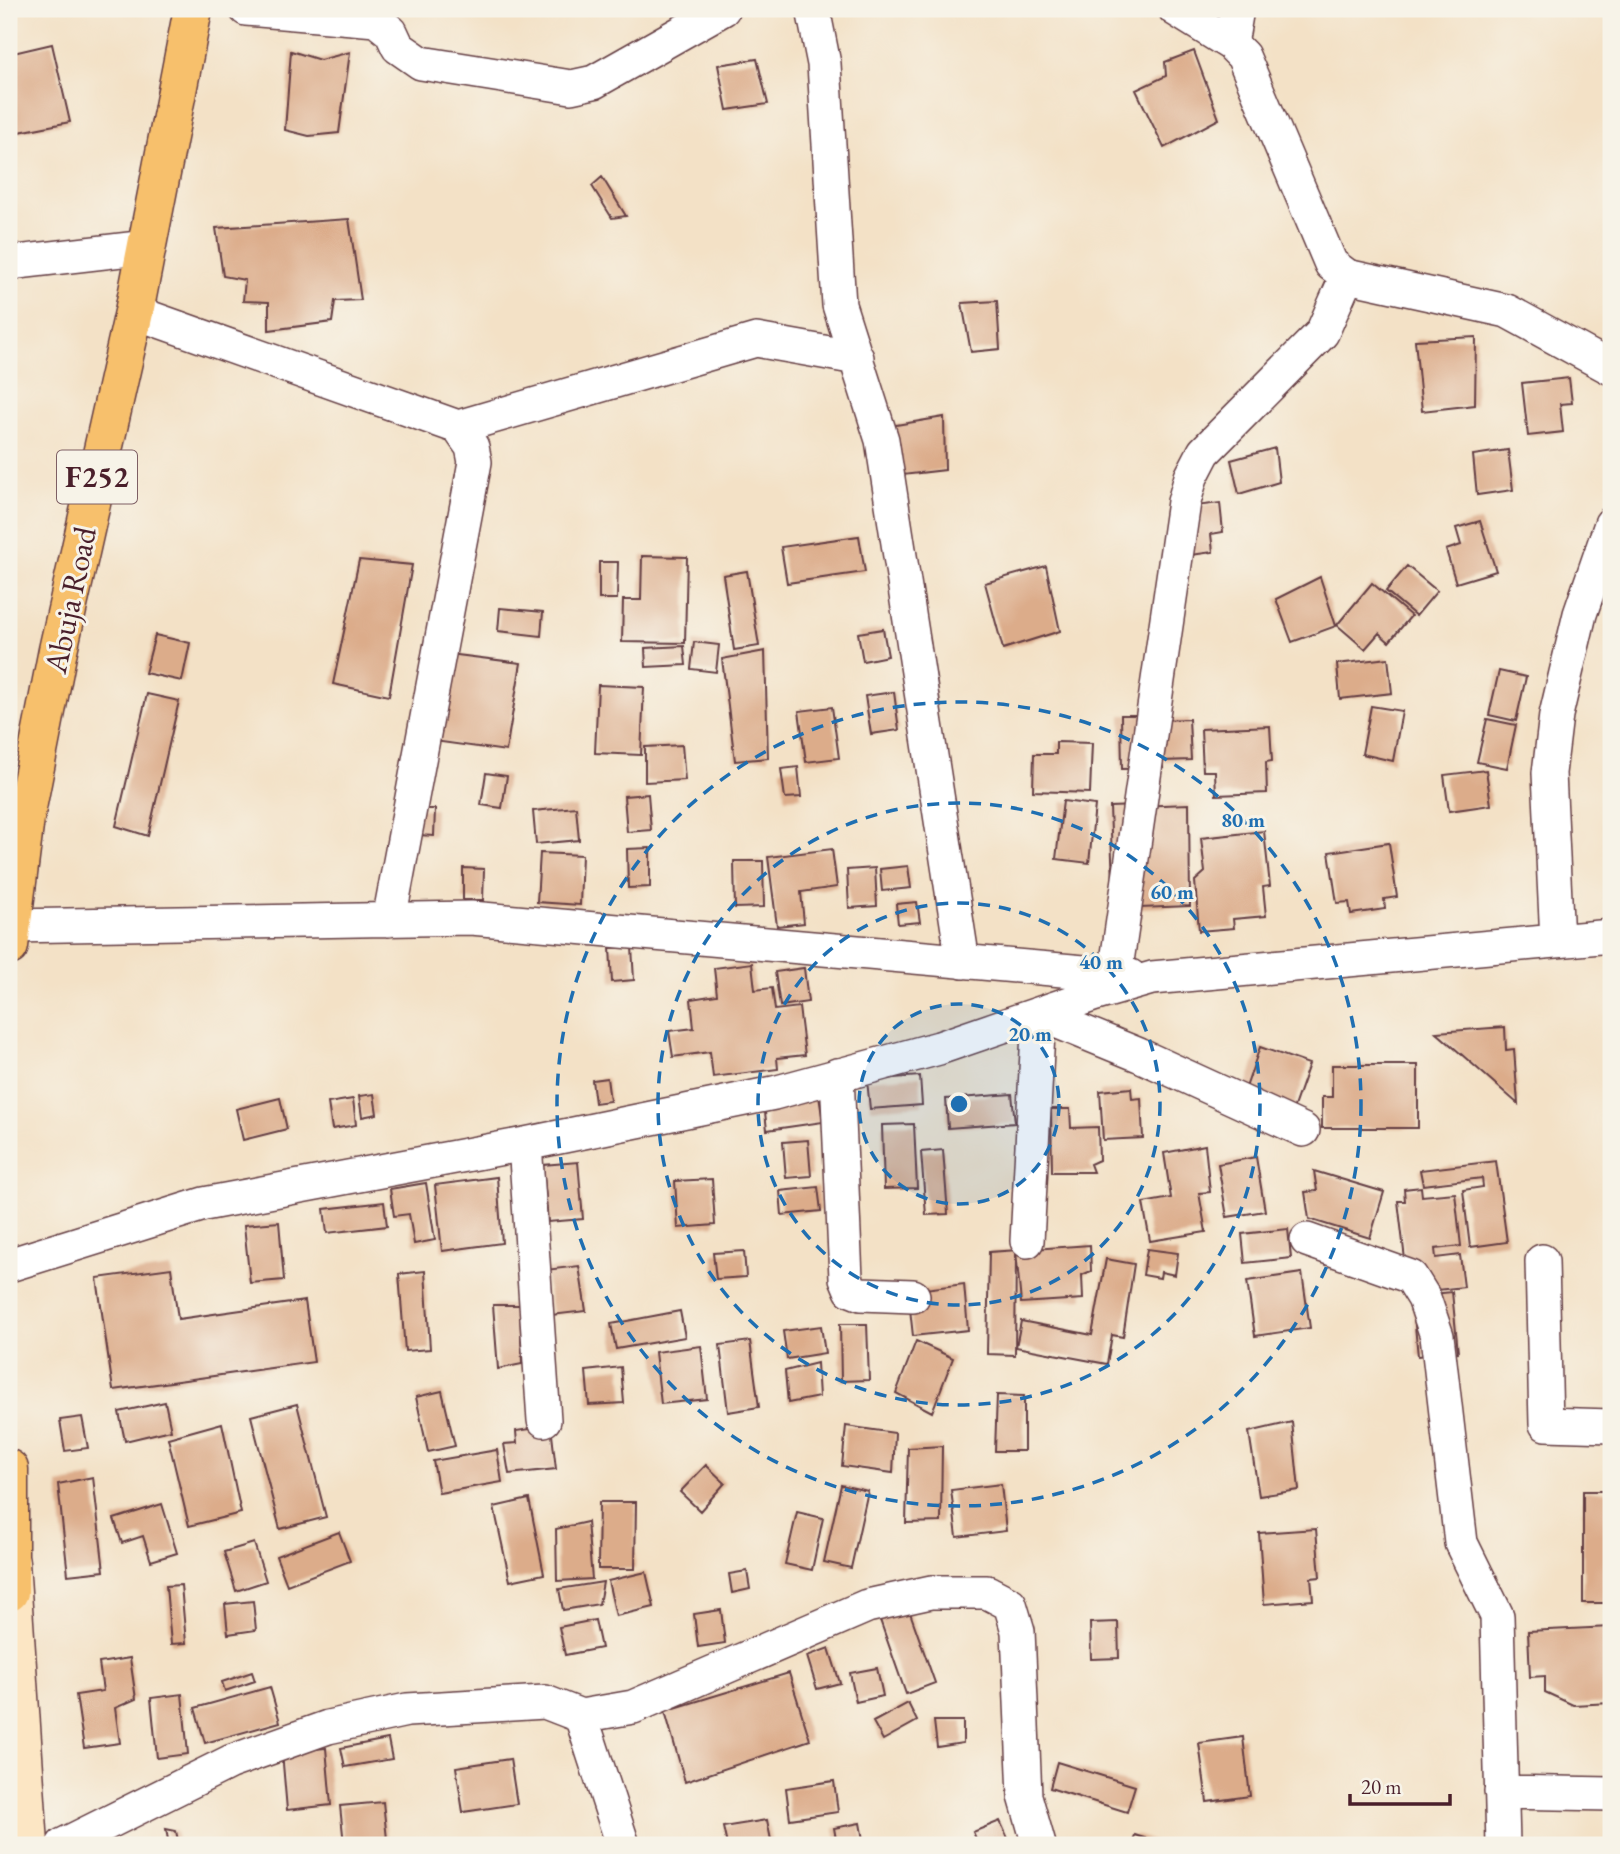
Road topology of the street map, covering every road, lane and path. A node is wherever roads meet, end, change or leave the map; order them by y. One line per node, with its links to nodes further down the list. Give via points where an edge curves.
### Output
1 (193, 9): 8 (main road, Abuja Road / F252)
2 (246, 9): 3 (street, via 376,20 391,32 398,47 421,62 571,87 594,82)
3 (723, 9)
4 (813, 9): 12 (street, via 824,64 839,305)
5 (1175, 9): 7 (street)
6 (1237, 9): 7 (street)
7 (1231, 44): 10 (street, via 1243,56 1331,264)
8 (147, 247): 9 (street); 11 (main road, Abuja Road / F252)
9 (9, 263)
10 (1347, 276): 13 (street, via 1507,312); 22 (street, via 1322,333 1204,452 1191,477)
11 (134, 312): 14 (street); 16 (main road, Abuja Road / F252, via 58,650)
12 (857, 358): 14 (street, via 756,341); 21 (street, via 882,440)
13 (1611, 368)
14 (458, 427): 17 (street, via 472,447 475,462)
15 (1611, 524): 20 (street, via 1580,614 1556,715 1549,774)
16 (21, 783): 18 (main road, Abuja Road / F252, via 25,818)
17 (389, 920): 18 (street); 21 (street, via 471,918)
18 (10, 936)
19 (1611, 936): 20 (street)
20 (1557, 941): 23 (street)
21 (963, 962): 22 (street)
22 (1115, 975): 23 (street)
23 (1152, 978): 24 (street)
24 (1039, 1014): 25 (street, via 939,1048); 26 (street); 29 (street)
25 (837, 1075): 27 (street, via 774,1093); 32 (street, via 846,1278 851,1290 861,1294)
26 (1303, 1130)
27 (525, 1144): 31 (street, via 204,1204); 33 (street)
28 (1307, 1240): 38 (street, via 1410,1277 1424,1298 1437,1336 1461,1543 1497,1616)
29 (1027, 1241)
30 (1542, 1261): 34 (street, via 1546,1424)
31 (9, 1265)
32 (914, 1296)
33 (544, 1420)
34 (1611, 1426)
35 (9, 1469): 36 (main road)
36 (10, 1577): 40 (main road)
37 (581, 1716): 41 (street, via 545,1702 407,1710 328,1727 230,1762); 42 (street); 43 (street, via 633,1707 867,1606 931,1592 987,1592 1010,1604 1018,1631 1025,1796)
38 (1501, 1792): 39 (street); 44 (street)
39 (1611, 1794)
40 (29, 1845)
41 (63, 1845)
42 (623, 1845)
43 (1039, 1845)
44 (1503, 1845)

